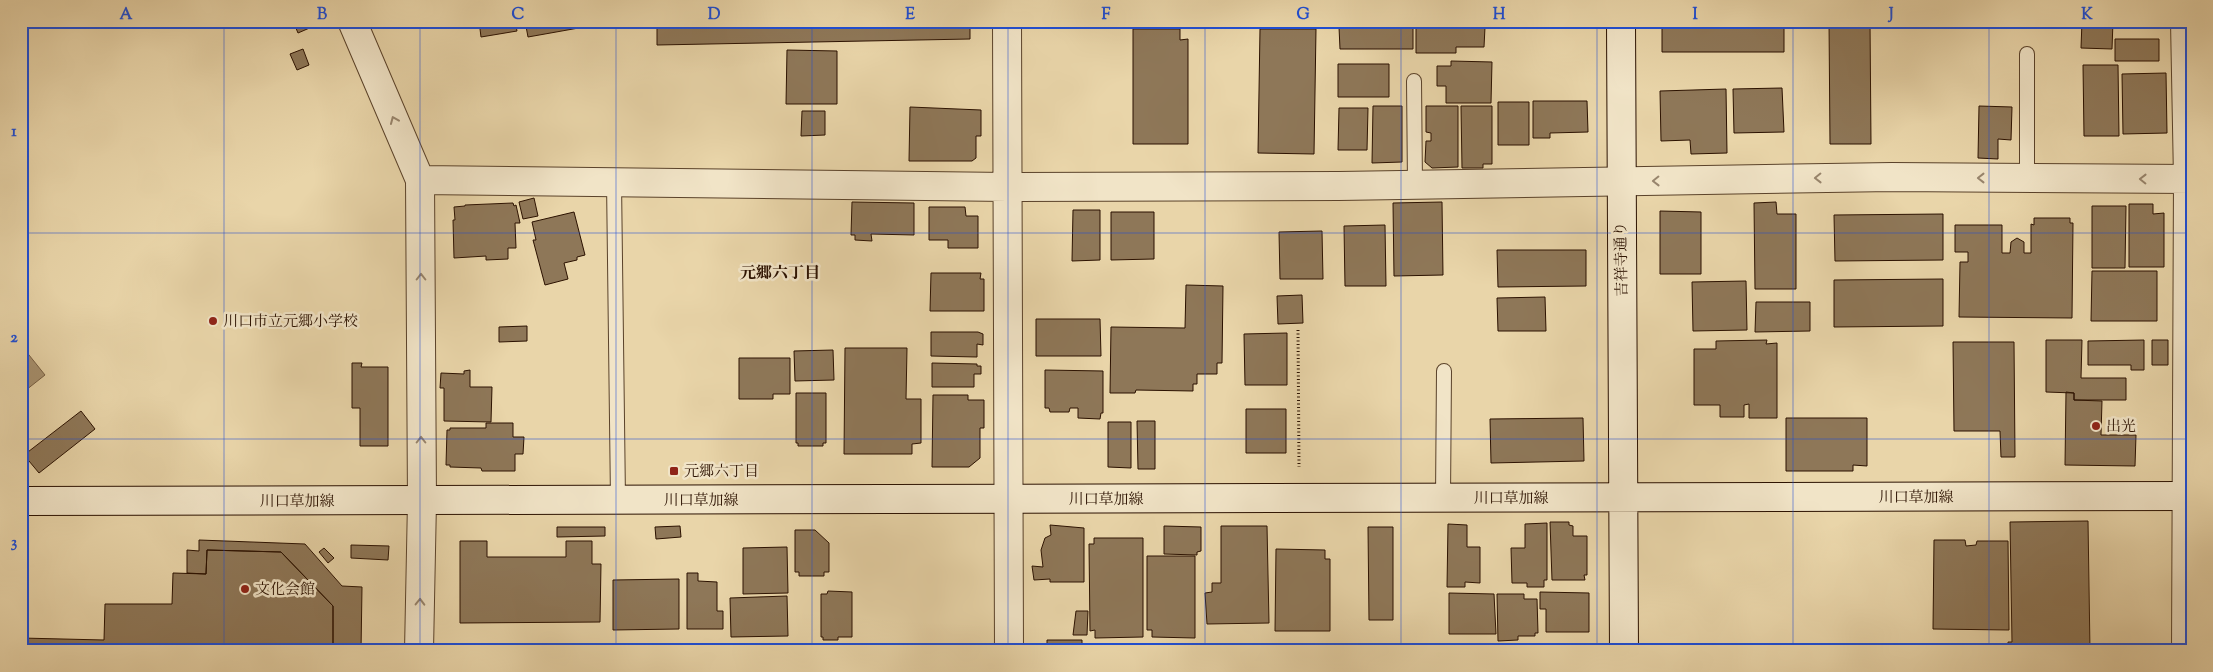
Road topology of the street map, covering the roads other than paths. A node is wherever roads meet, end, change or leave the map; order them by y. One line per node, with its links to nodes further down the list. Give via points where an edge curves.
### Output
1 (352, 21): 9 (street, one-way to 1)
2 (1006, 21): 13 (street)
3 (1621, 21): 11 (street, 吉祥寺通り)
4 (2185, 21): 8 (street)
5 (2027, 54): 7 (lane)
6 (1414, 82): 12 (lane)
7 (2027, 178): 8 (street, one-way to 7); 11 (street, one-way to 11)
8 (2190, 179): 15 (street)
9 (420, 180): 10 (street); 21 (street, one-way to 9)
10 (614, 181): 13 (street); 19 (lane)
11 (1621, 182): 12 (street); 17 (street, 吉祥寺通り)
12 (1415, 185): 13 (street)
13 (1007, 187): 18 (street)
14 (1444, 371): 16 (lane)
15 (2189, 496): 17 (street, 川口草加線); 25 (street)
16 (1443, 498): 17 (street, 川口草加線); 18 (street, 川口草加線)
17 (1624, 498): 24 (street, 吉祥寺通り)
18 (1009, 499): 19 (street, 川口草加線); 23 (street)
19 (618, 500): 21 (street, 川口草加線)
20 (21, 501): 21 (street, 川口草加線)
21 (422, 501): 22 (street, one-way to 21)
22 (419, 651)
23 (1009, 651)
24 (1624, 651)
25 (2186, 651)

